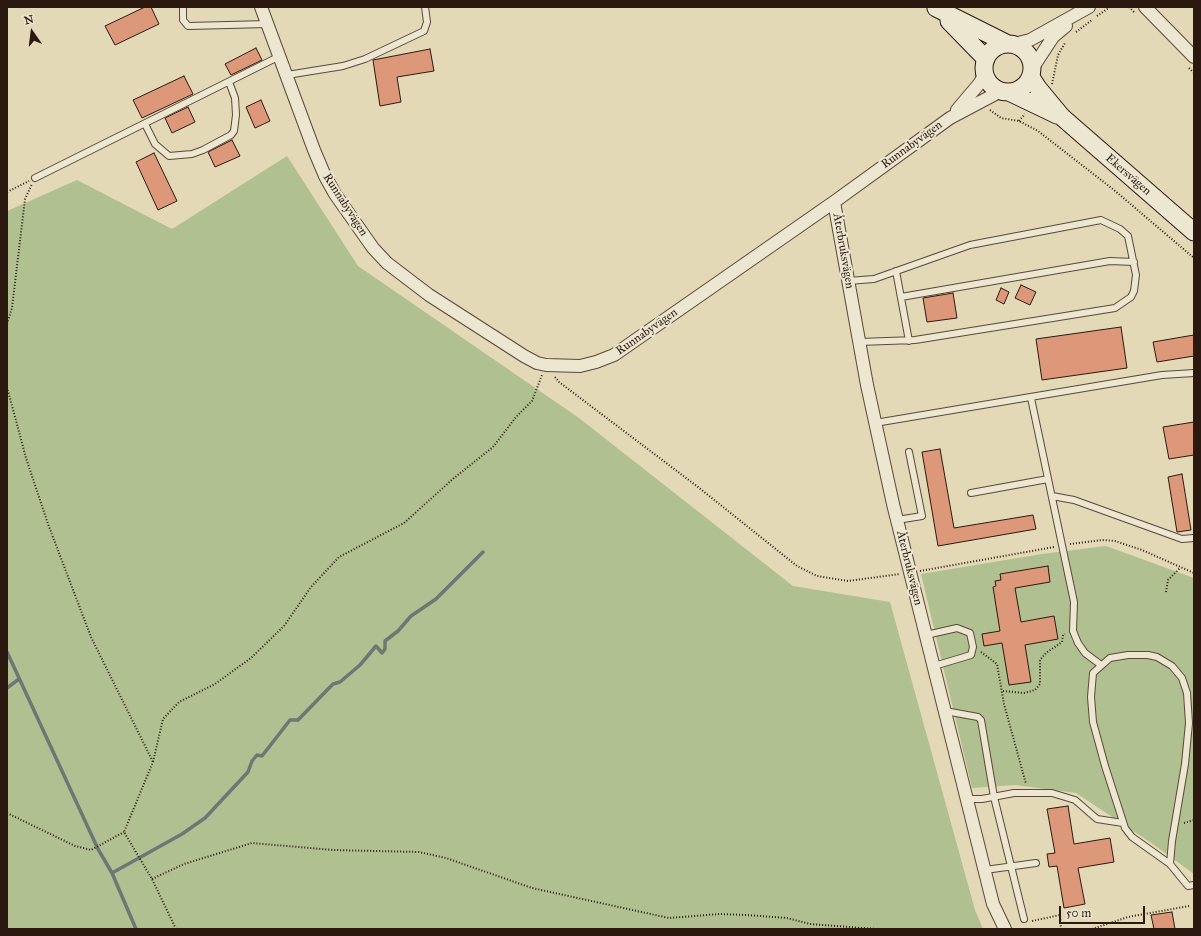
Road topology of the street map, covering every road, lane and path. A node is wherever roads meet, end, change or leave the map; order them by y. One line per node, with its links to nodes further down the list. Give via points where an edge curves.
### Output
1 (183, 7): 8 (lane, via 183,20 188,26)
2 (261, 7): 8 (street, Runnabyvägen)
3 (424, 7): 16 (lane, via 427,22 424,31 366,59 343,66)
4 (1110, 7): 9 (path)
5 (1145, 7): 13 (street)
6 (935, 8): 11 (main road); 14 (main road)
7 (1087, 8): 11 (street, via 1030,40); 15 (street, via 1053,37)
8 (268, 24): 12 (street, Runnabyvägen)
9 (1072, 35)
10 (1069, 39): 19 (path, via 1058,55 1053,81)
11 (1011, 44): 14 (main road, via 994,48); 15 (main road, via 1026,51 1031,60)
12 (280, 56): 16 (street, Runnabyvägen); 17 (lane)
13 (1194, 57)
14 (985, 66): 18 (main road, via 990,84); 21 (street, Runnabyvägen, via 979,84)
15 (1032, 73): 18 (main road, via 1022,88); 19 (main road)
16 (287, 75): 36 (street, Runnabyvägen, via 325,176 378,253 407,280 429,295 524,356)
17 (229, 82): 23 (lane); 23 (lane, via 235,98 236,125 231,135 210,146 192,154 168,156 155,144)
18 (1005, 91): 19 (main road, Ekersvägen); 20 (street, Runnabyvägen)
19 (1039, 99): 22 (path); 27 (main road, Ekersvägen)
20 (980, 101): 21 (street, Runnabyvägen); 22 (path, via 1001,118)
21 (950, 118): 26 (street, Runnabyvägen)
22 (1019, 121): 28 (path, via 1038,130)
23 (145, 124): 24 (lane)
24 (35, 178): 25 (path); 33 (path, via 25,199 12,308)
25 (7, 192)
26 (834, 202): 31 (street, Återbruksvägen); 36 (street, Runnabyvägen, via 614,355 580,366)
27 (1194, 232)
28 (1194, 258)
29 (1134, 262): 30 (lane, via 1128,236 1101,220 970,245); 32 (lane, via 1110,261); 34 (lane, via 1134,291 1131,297 1115,308)
30 (896, 271): 31 (lane, via 874,279); 32 (lane)
31 (848, 280): 35 (street, Återbruksvägen)
32 (901, 297): 34 (lane)
33 (7, 324)
34 (909, 341): 35 (lane)
35 (860, 342): 40 (street, Återbruksvägen)
36 (546, 365): 49 (path, via 559,382 797,566 817,576 848,581); 59 (path, via 532,401 493,447 404,523 339,557 312,587 284,626 251,658 214,684 179,702 163,719)
37 (1194, 373): 39 (lane, via 1162,375)
38 (7, 386): 59 (path, via 26,458 91,637)
39 (1031, 398): 40 (lane); 42 (lane)
40 (875, 423): 45 (street, Återbruksvägen)
41 (909, 452): 45 (lane, via 922,516)
42 (1048, 479): 43 (lane); 44 (lane)
43 (971, 493)
44 (1052, 496): 46 (lane, via 1074,500 1182,539); 47 (lane)
45 (897, 520): 49 (street, Återbruksvägen)
46 (1194, 538)
47 (1063, 545): 48 (path, via 1093,540 1115,541 1142,550); 49 (path); 52 (lane, via 1074,602)
48 (1180, 568): 50 (path); 51 (path, via 1168,580)
49 (910, 572): 53 (street, Återbruksvägen)
50 (1194, 573)
51 (1166, 592)
52 (1073, 631): 56 (lane, via 1085,653); 57 (path, via 1063,635 1062,642 1040,660 1040,684 1035,690 1024,693)
53 (926, 635): 54 (lane, via 957,628 970,633); 55 (street, Återbruksvägen)
54 (973, 647): 55 (lane, via 971,655 967,658); 57 (path, via 997,664)
55 (934, 666): 58 (street, Återbruksvägen)
56 (1101, 666): 64 (lane, via 1093,673 1093,722); 67 (lane, via 1110,658 1148,655 1172,666 1182,678 1187,693 1189,723)
57 (1003, 691): 60 (path, via 1004,704)
58 (946, 712): 61 (lane, via 978,717 981,720); 62 (street, Återbruksvägen)
59 (153, 762): 65 (path)
60 (1028, 792): 61 (lane); 64 (lane, via 1064,796 1075,800 1097,819)
61 (994, 797): 62 (lane); 68 (lane)
62 (967, 799): 69 (street, Återbruksvägen)
63 (7, 812): 65 (path, via 75,846 91,850)
64 (1124, 823): 67 (lane, via 1132,838)
65 (124, 832): 70 (path)
66 (1036, 863): 68 (lane)
67 (1170, 864): 71 (lane, via 1188,886)
68 (1011, 866): 69 (lane); 73 (lane)
69 (985, 870): 77 (street, Återbruksvägen, via 993,904)
70 (152, 879): 74 (path); 75 (path, via 184,864 252,844 419,852 446,858 532,888 669,918 720,914 746,915 787,918 810,924)
71 (1194, 885)
72 (1189, 906): 79 (path, via 1128,917)
73 (1024, 918): 78 (path, via 1032,921 1060,915)
74 (176, 929)
75 (877, 929): 76 (path)
76 (920, 929)
77 (1005, 929)
78 (1062, 929)
79 (1092, 929)

